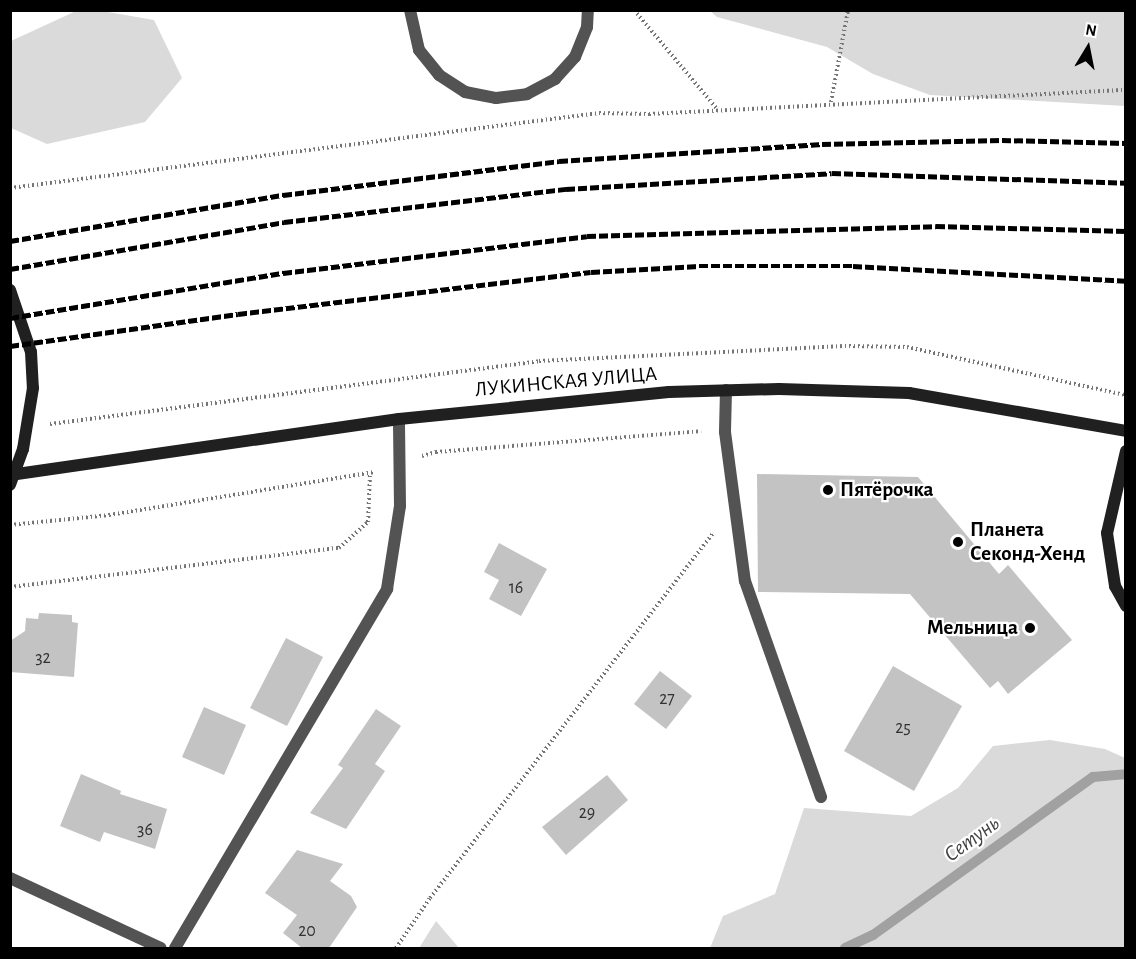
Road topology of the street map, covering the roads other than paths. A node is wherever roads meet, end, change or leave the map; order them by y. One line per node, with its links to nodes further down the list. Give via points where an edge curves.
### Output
1 (410, 10): 2 (street, via 419,50 439,75 465,92 496,98 527,94 555,80 575,57 587,27)
2 (588, 10)
3 (10, 290): 9 (street, via 31,352 33,388 31,418)
4 (726, 390): 5 (street, ЛУКИНСКАЯ УЛИЦА, via 625,395); 6 (street, ЛУКИНСКАЯ УЛИЦА, via 909,393); 11 (street, via 725,432 745,581)
5 (399, 419): 8 (street, ЛУКИНСКАЯ УЛИЦА); 14 (street, via 400,506 387,589)
6 (1125, 431)
7 (1125, 451): 10 (street, via 1107,533 1114,586)
8 (10, 475)
9 (10, 485)
10 (1125, 606)
11 (821, 797)
12 (10, 878): 13 (street)
13 (161, 948)
14 (175, 948)

